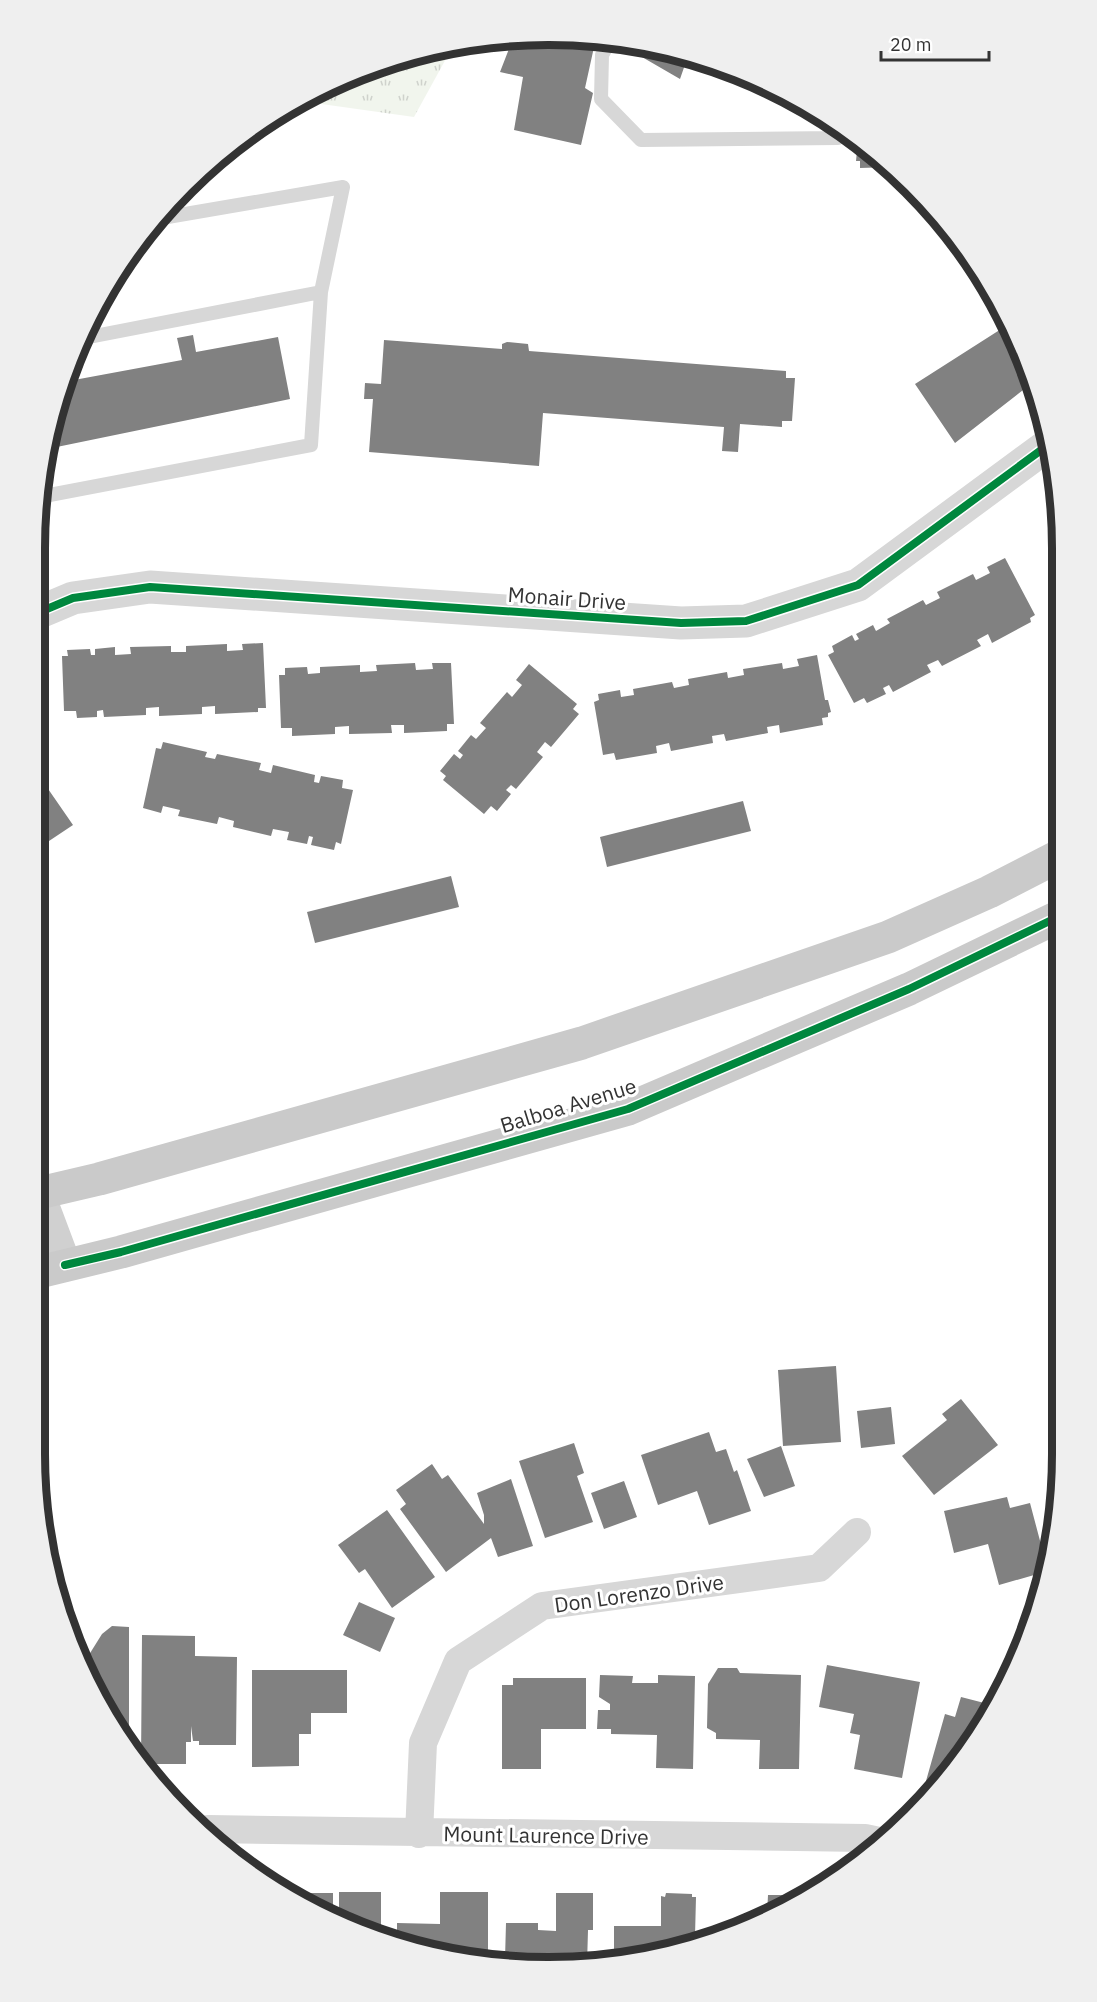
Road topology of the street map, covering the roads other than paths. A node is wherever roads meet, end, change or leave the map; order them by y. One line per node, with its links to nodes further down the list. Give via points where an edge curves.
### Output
1 (606, 48): 2 (lane, via 602,55 601,99 641,140)
2 (838, 137)
3 (170, 217): 4 (lane, via 343,187)
4 (321, 292): 5 (lane); 7 (lane, via 311,445)
5 (92, 336)
6 (1042, 450): 8 (street, Monair Drive, via 858,585 746,621 681,624 150,587 74,598)
7 (48, 495)
8 (45, 610)
9 (1052, 860): 11 (main road, via 888,937 582,1043 99,1179)
10 (1052, 920): 13 (main road, Balboa Avenue, via 909,989 628,1109)
11 (45, 1189)
12 (45, 1241): 13 (main road)
13 (50, 1269)
14 (857, 1532): 16 (street, Don Lorenzo Drive, via 819,1568 542,1606 458,1661 423,1743)
15 (214, 1829): 16 (street, Mount Laurence Drive)
16 (419, 1834): 17 (street, Mount Laurence Drive)
17 (871, 1839)

